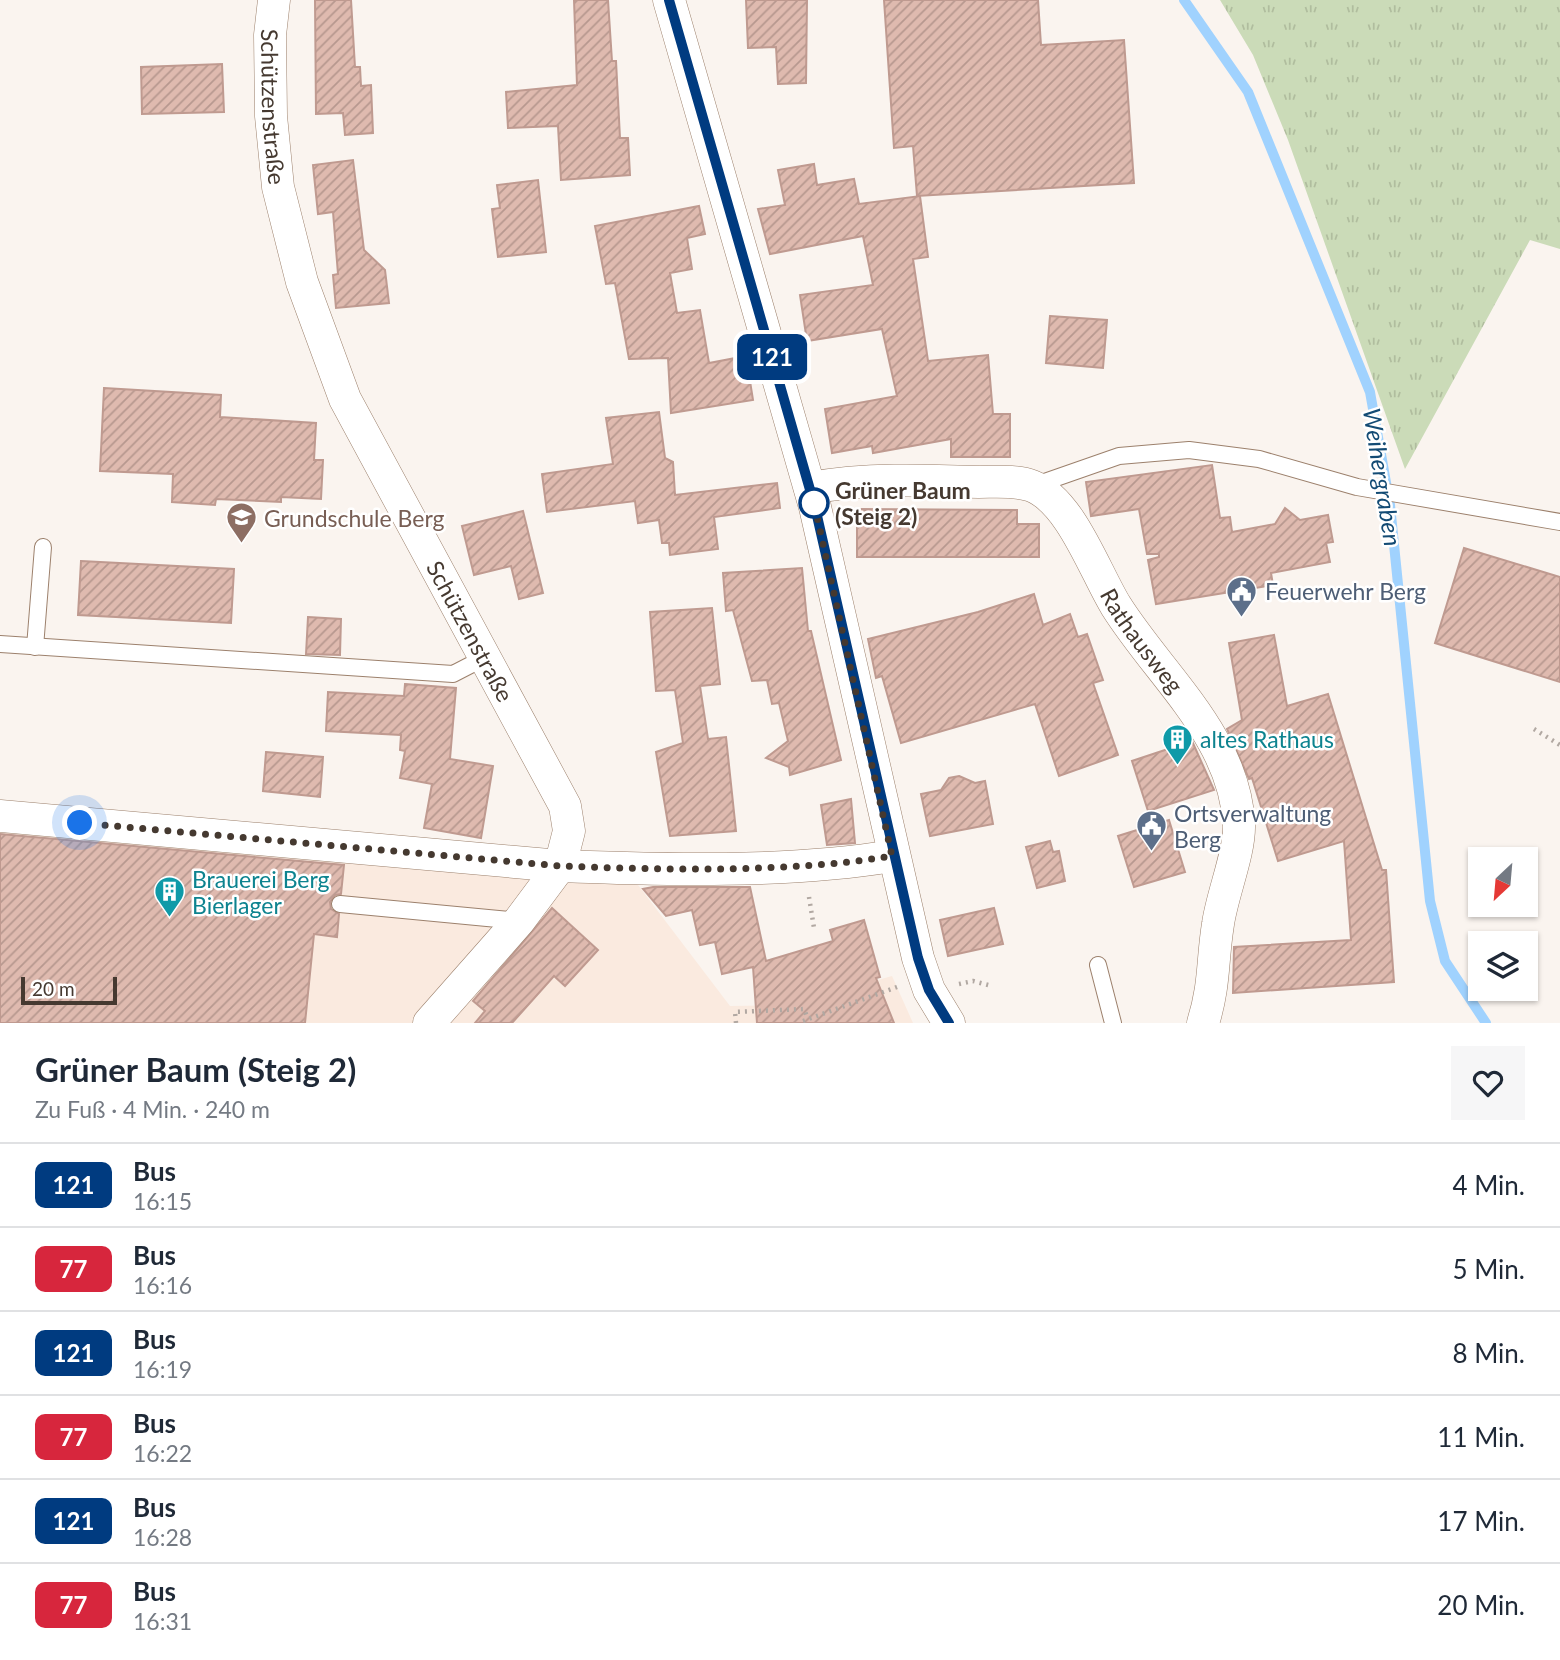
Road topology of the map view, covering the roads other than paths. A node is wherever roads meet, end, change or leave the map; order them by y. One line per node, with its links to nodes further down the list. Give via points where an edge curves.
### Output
1 (274, 0): 9 (street, Schützenstraße, via 271,116 278,187 302,282 345,399)
2 (669, 0): 4 (street)
3 (1032, 486): 4 (street, via 848,481); 5 (lane, via 1119,456 1189,450 1259,459 1373,489); 19 (street, Rathausweg, via 1054,502 1077,533 1117,606 1208,732 1230,778 1239,827 1217,924 1213,991)
4 (810, 488): 11 (street)
5 (1560, 522)
6 (43, 547): 8 (lane)
7 (0, 644): 8 (lane)
8 (35, 647): 9 (lane, via 453,674)
9 (484, 658): 12 (street, Schützenstraße, via 565,806 569,831)
10 (0, 816): 12 (street)
11 (892, 856): 12 (street, via 844,864 633,869); 17 (street, via 925,979)
12 (560, 866): 14 (street, Schützenstraße)
13 (340, 904): 14 (lane)
14 (519, 921): 16 (street, Schützenstraße)
15 (1098, 965): 18 (lane)
16 (429, 1023)
17 (949, 1023)
18 (1113, 1023)
19 (1203, 1023)

